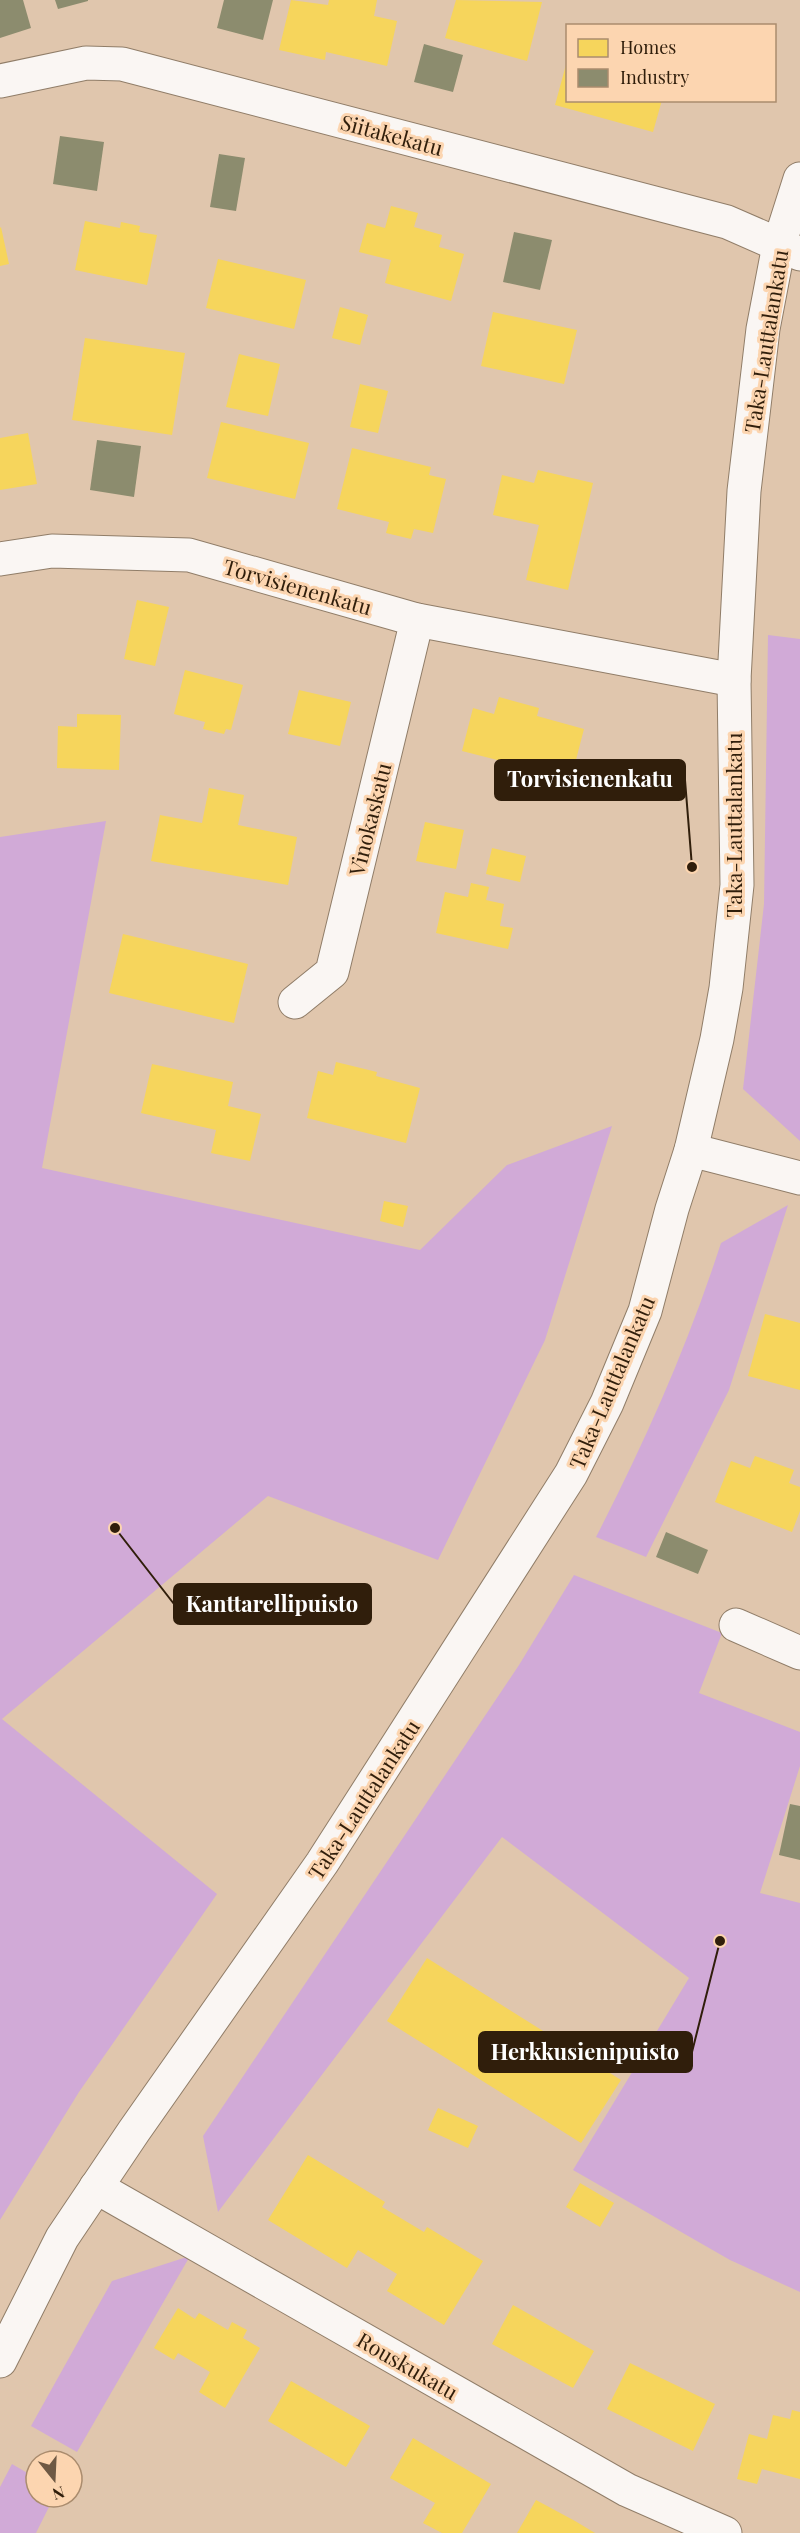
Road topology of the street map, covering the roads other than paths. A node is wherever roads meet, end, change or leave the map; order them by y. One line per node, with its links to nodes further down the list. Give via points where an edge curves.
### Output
1 (0, 81): 3 (street, Siitakekatu, via 86,63 122,63 727,222)
2 (800, 179): 3 (street, Taka-Lauttalankatu)
3 (789, 250): 6 (street, Taka-Lauttalankatu, via 763,329 744,491)
4 (0, 559): 5 (street, Torvisienenkatu, via 52,551 189,555)
5 (417, 620): 6 (street, Torvisienenkatu); 7 (street, Vinokaskatu, via 332,972)
6 (734, 680): 8 (street, Taka-Lauttalankatu, via 737,885 724,998)
7 (295, 1002)
8 (691, 1150): 9 (street); 12 (street, Taka-Lauttalankatu, via 645,1311 572,1474 322,1863)
9 (800, 1178)
10 (736, 1625): 11 (street)
11 (800, 1653)
12 (96, 2187): 13 (street, Taka-Lauttalankatu, via 62,2238); 14 (street, Rouskukatu, via 627,2490)
13 (0, 2361)
14 (724, 2533)

